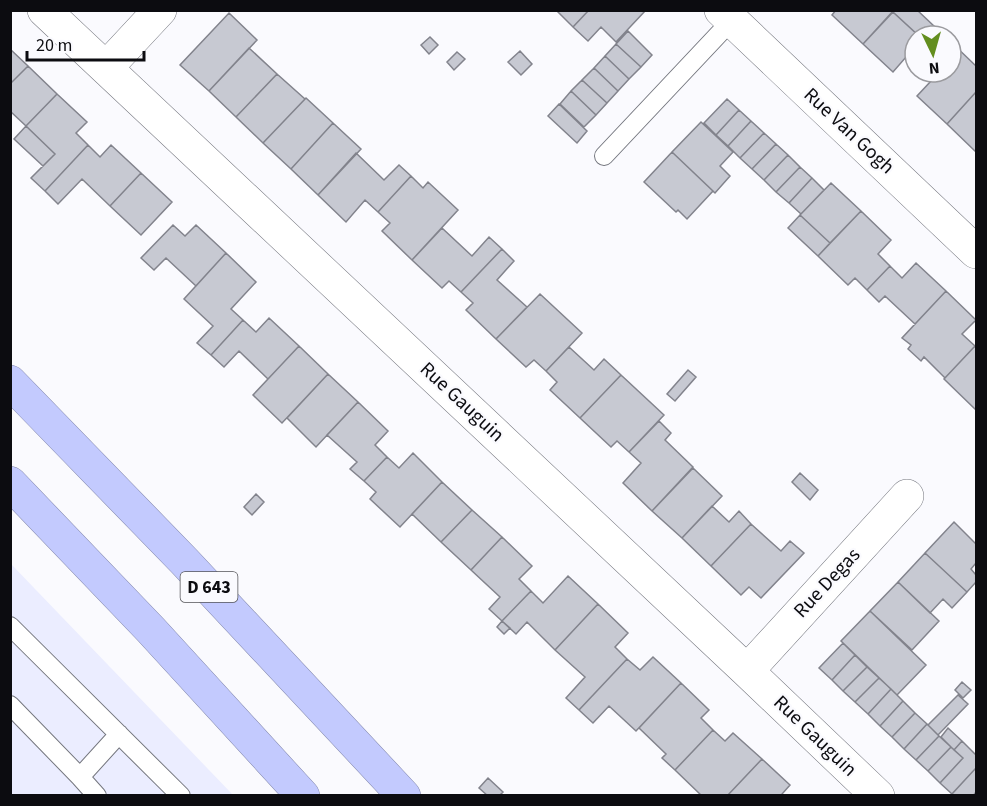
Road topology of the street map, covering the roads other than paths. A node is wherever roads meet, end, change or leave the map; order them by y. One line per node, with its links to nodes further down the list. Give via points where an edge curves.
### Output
1 (44, 10): 4 (street, Rue Gauguin)
2 (160, 10): 4 (street)
3 (727, 15): 5 (lane); 6 (street, Rue Van Gogh)
4 (106, 68): 11 (street, Rue Gauguin)
5 (604, 156)
6 (976, 252)
7 (10, 382): 18 (highway, D 643)
8 (10, 483): 17 (highway)
9 (907, 496): 11 (street, Rue Degas)
10 (10, 626): 13 (lane)
11 (747, 671): 19 (street, Rue Gauguin)
12 (10, 705): 14 (lane)
13 (119, 734): 14 (lane); 16 (lane)
14 (80, 777): 15 (lane)
15 (97, 795)
16 (181, 795)
17 (303, 795)
18 (404, 795)
19 (878, 795)

